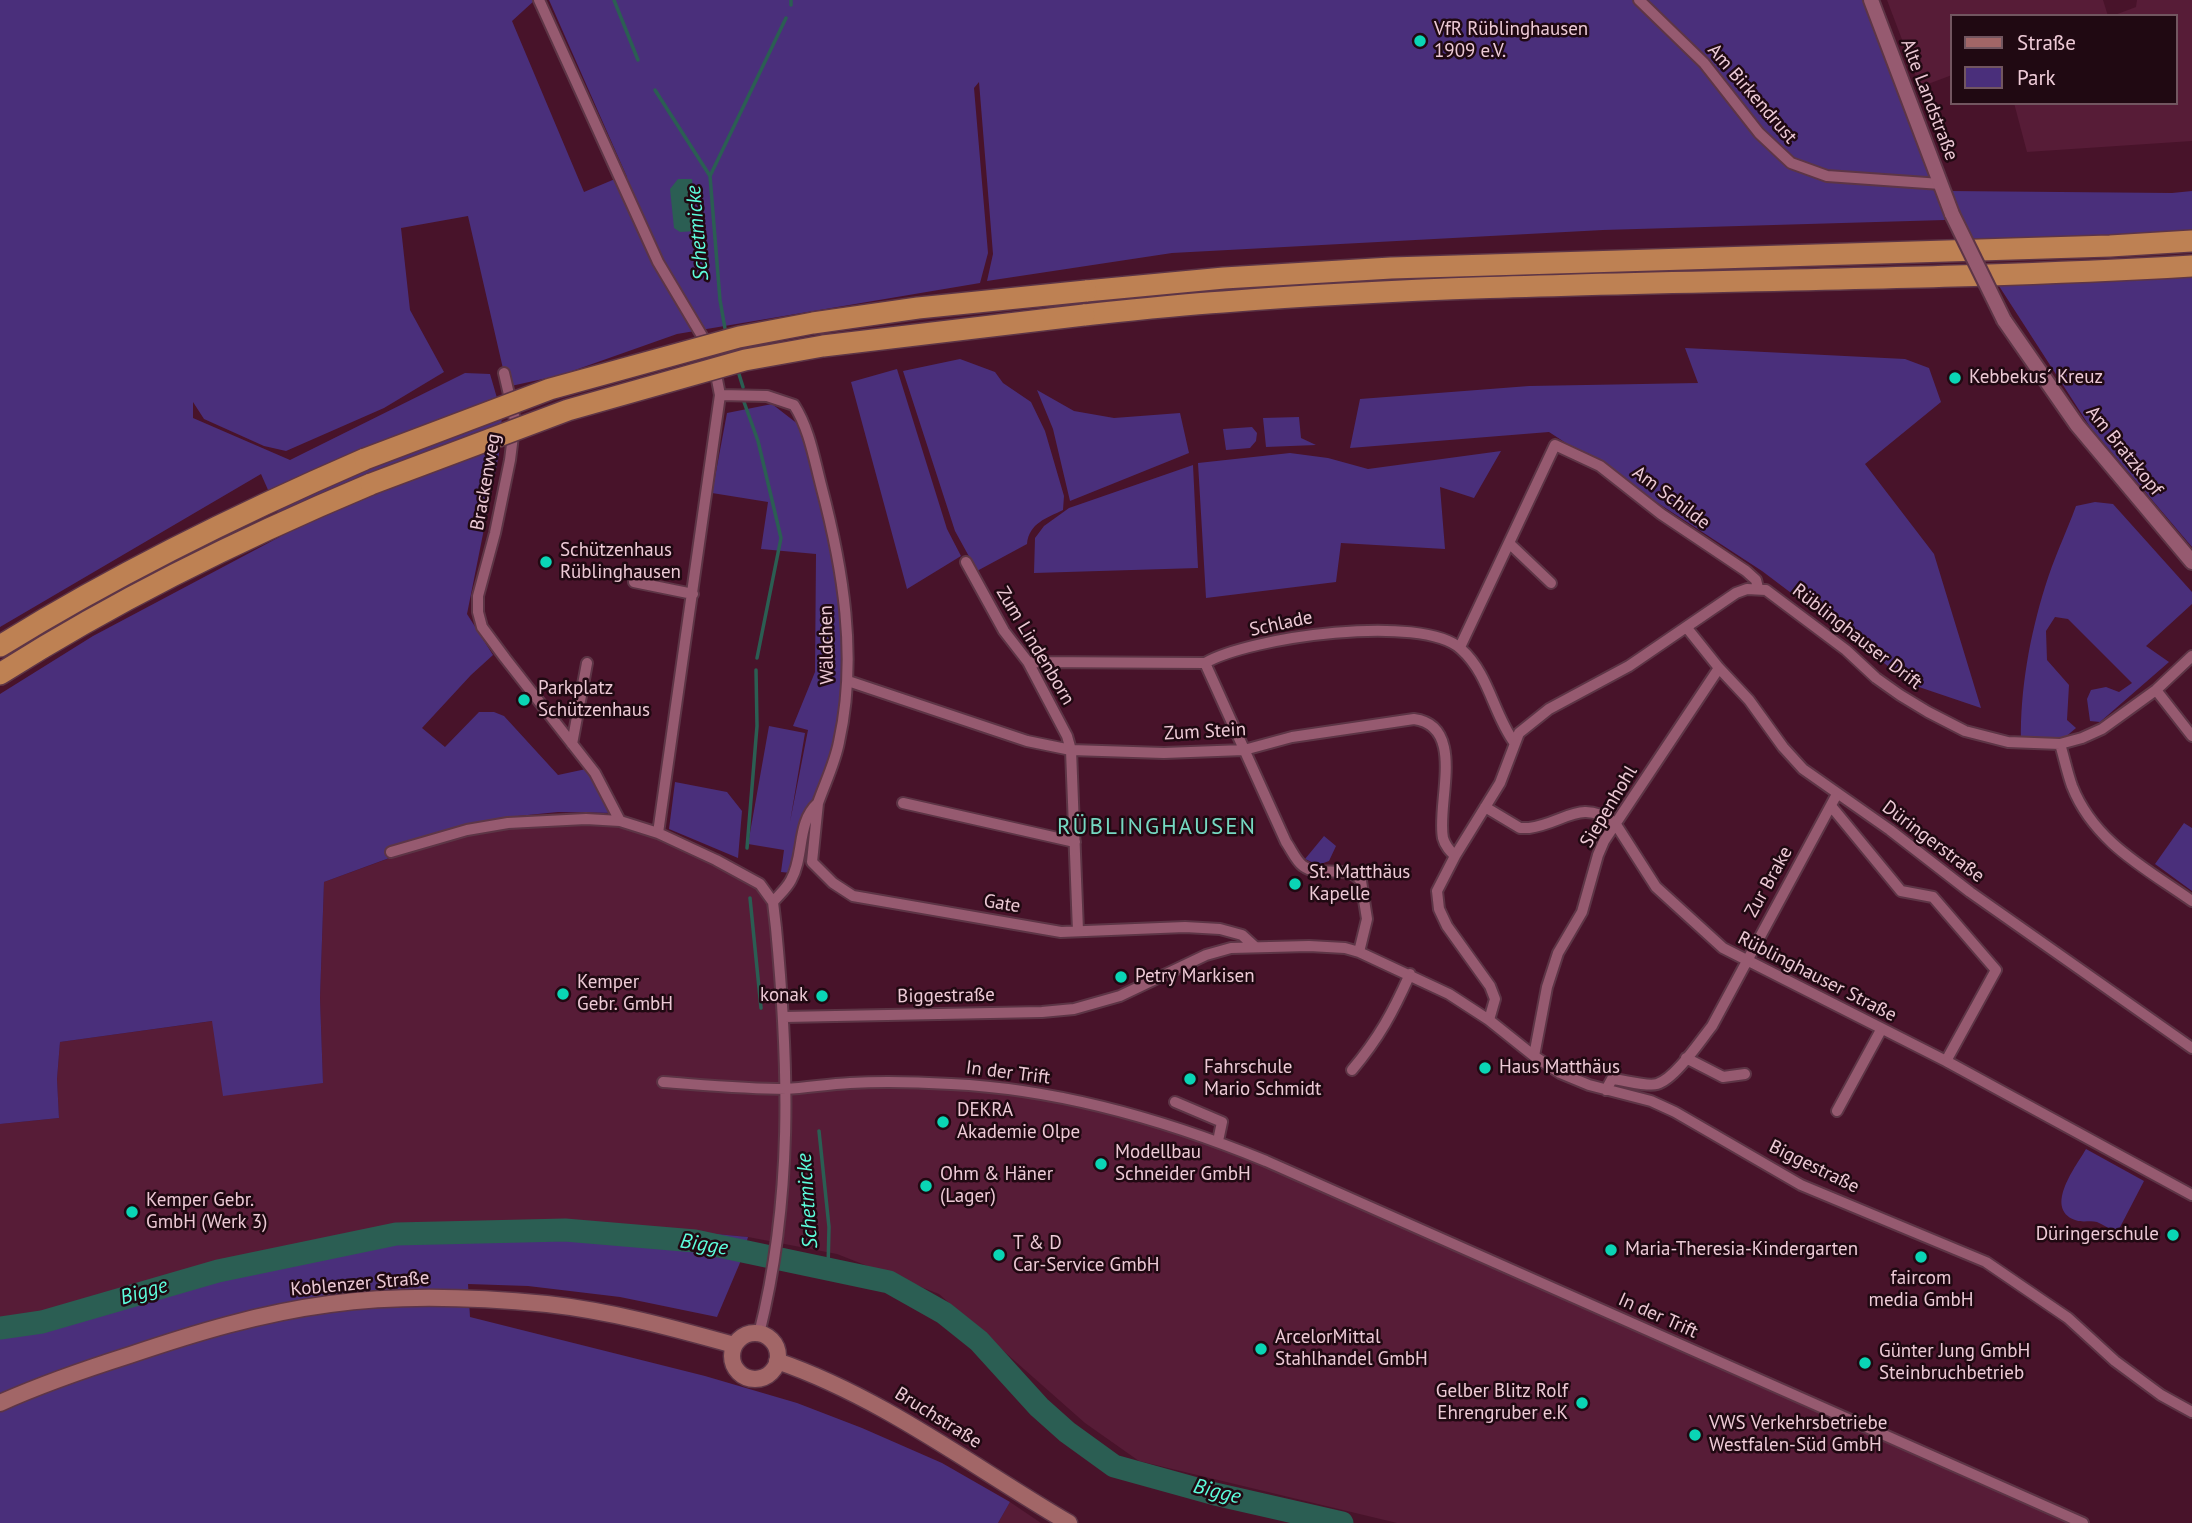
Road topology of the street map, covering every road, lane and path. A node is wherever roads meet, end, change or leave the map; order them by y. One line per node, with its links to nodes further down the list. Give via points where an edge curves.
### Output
1 (539, 0): 9 (street, via 658,262 707,342)
2 (1639, 0): 4 (street, Am Birkendrust, via 1704,63 1759,132 1791,163 1827,176)
3 (1871, 0): 4 (street, Alte Landstraße)
4 (1941, 184): 5 (street, Alte Landstraße)
5 (1952, 214): 12 (street, Am Bratzkopf, bridge, via 2004,320 2077,425)
6 (2192, 241): 18 (highway, bridge, via 1391,268 1086,291 813,323 740,337 550,389 365,459 178,546)
7 (2192, 266): 25 (highway, bridge, via 1224,302 823,346 746,360 568,411 371,484 157,582)
8 (505, 373): 30 (street, Brackenweg, via 515,420 478,612 482,627)
9 (720, 395): 16 (street); 26 (street, Wäldchen, via 767,396 794,405 805,425 842,571)
10 (1510, 544): 14 (street); 15 (street, Am Schilde, via 1555,445 1600,466 1746,571); 19 (street)
11 (966, 562): 21 (street, Zum Lindenborn, via 1004,631)
12 (2192, 562)
13 (634, 582): 16 (street)
14 (1551, 583)
15 (1758, 588): 17 (street, via 1736,593); 31 (street, Rüblinghauser Drift, via 1927,712 1965,730 2008,742)
16 (693, 594): 41 (street)
17 (1687, 628): 24 (street, Düringerstraße); 29 (street, via 1541,714)
18 (0, 646)
19 (1460, 647): 23 (street, Schlade, via 1436,636 1321,633); 29 (street, via 1485,682)
20 (2192, 656): 27 (street, Rüblinghauser Drift)
21 (1028, 662): 23 (street, Schlade); 32 (street, Zum Lindenborn)
22 (587, 663): 30 (street)
23 (1205, 663): 33 (street)
24 (1719, 668): 34 (street, Düringerstraße, via 1803,769); 40 (street, Siepenhohl)
25 (0, 674)
26 (848, 681): 32 (street, Zum Stein, via 1027,741); 35 (street, Wäldchen, via 839,744)
27 (2155, 690): 28 (street); 31 (street, Rüblinghauser Drift, via 2102,729)
28 (2192, 736)
29 (1514, 742): 38 (street, via 1500,783)
30 (572, 744): 39 (street, via 595,773)
31 (2060, 744): 45 (street, via 2072,786 2099,831 2110,844)
32 (1071, 750): 33 (street, Zum Stein); 42 (street, Zum Lindenborn)
33 (1244, 750): 44 (street, Zum Stein, via 1292,737 1423,720 1443,737 1442,828 1446,845); 49 (street, via 1286,842 1302,865 1317,872 1349,873 1362,881 1367,919)
34 (1837, 794): 37 (street, Zur Brake); 55 (street, Düringerstraße)
35 (818, 803): 46 (street, Wäldchen, via 804,823 791,881); 47 (street, Gate, via 812,862 853,897 1061,932)
36 (903, 803): 42 (street)
37 (1831, 806): 50 (street, Zur Brake); 58 (street, via 1901,891 1933,897 1996,970)
38 (1485, 807): 40 (street, via 1520,828 1539,827 1588,810); 44 (street)
39 (620, 821): 41 (street); 43 (street, via 508,823)
40 (1615, 824): 50 (street, Rüblinghauser Straße, via 1656,887 1723,948); 56 (street, Siepenhohl, via 1598,855 1582,912 1558,953)
41 (658, 833): 46 (street, via 760,884)
42 (1075, 842): 47 (street, Zum Lindenborn)
43 (391, 852)
44 (1455, 856): 53 (street, via 1437,891 1439,909 1490,986 1495,999)
45 (2192, 901)
46 (773, 902): 52 (street)
47 (1079, 931): 48 (street, Gate, via 1220,929 1242,935)
48 (1254, 946): 49 (street, Biggestraße); 52 (street, Biggestraße, via 1206,955 1120,996 1074,1009)
49 (1359, 952): 51 (street, Biggestraße)
50 (1745, 961): 54 (street, Rüblinghauser Straße); 57 (street, Zur Brake, via 1712,1026)
51 (1410, 974): 53 (street, Biggestraße); 59 (street, via 1390,1018)
52 (784, 1017): 62 (street)
53 (1489, 1020): 56 (street, Biggestraße)
54 (1881, 1030): 58 (street, Rüblinghauser Straße); 65 (street)
55 (2192, 1048)
56 (1534, 1056): 63 (street, Biggestraße, via 1560,1073)
57 (1686, 1058): 60 (street, via 1723,1077); 63 (street, Zur Brake, via 1657,1085 1612,1079)
58 (1946, 1061): 67 (street, Rüblinghauser Straße)
59 (1352, 1070)
60 (1745, 1074)
61 (663, 1082): 62 (street, In der Trift)
62 (787, 1089): 66 (street, In der Trift, via 902,1083 1020,1090 1080,1101); 68 (street, via 779,1228)
63 (1606, 1090): 72 (street, Biggestraße, via 1651,1101 1801,1185 1986,1262 2068,1318 2161,1395)
64 (1175, 1102): 66 (street, via 1222,1122)
65 (1837, 1111)
66 (1218, 1141): 74 (street, In der Trift)
67 (2192, 1195)
68 (759, 1334): 69 (main road, via 746,1335); 70 (main road, via 774,1343)
69 (734, 1345): 70 (main road, via 736,1371 749,1379 765,1377); 71 (main road, Koblenzer Straße, via 634,1319 549,1304 457,1297 344,1302 216,1327)
70 (777, 1362): 73 (main road, Bruchstraße, via 876,1404)
71 (0, 1403)
72 (2192, 1412)
73 (1069, 1523)
74 (2083, 1523)

